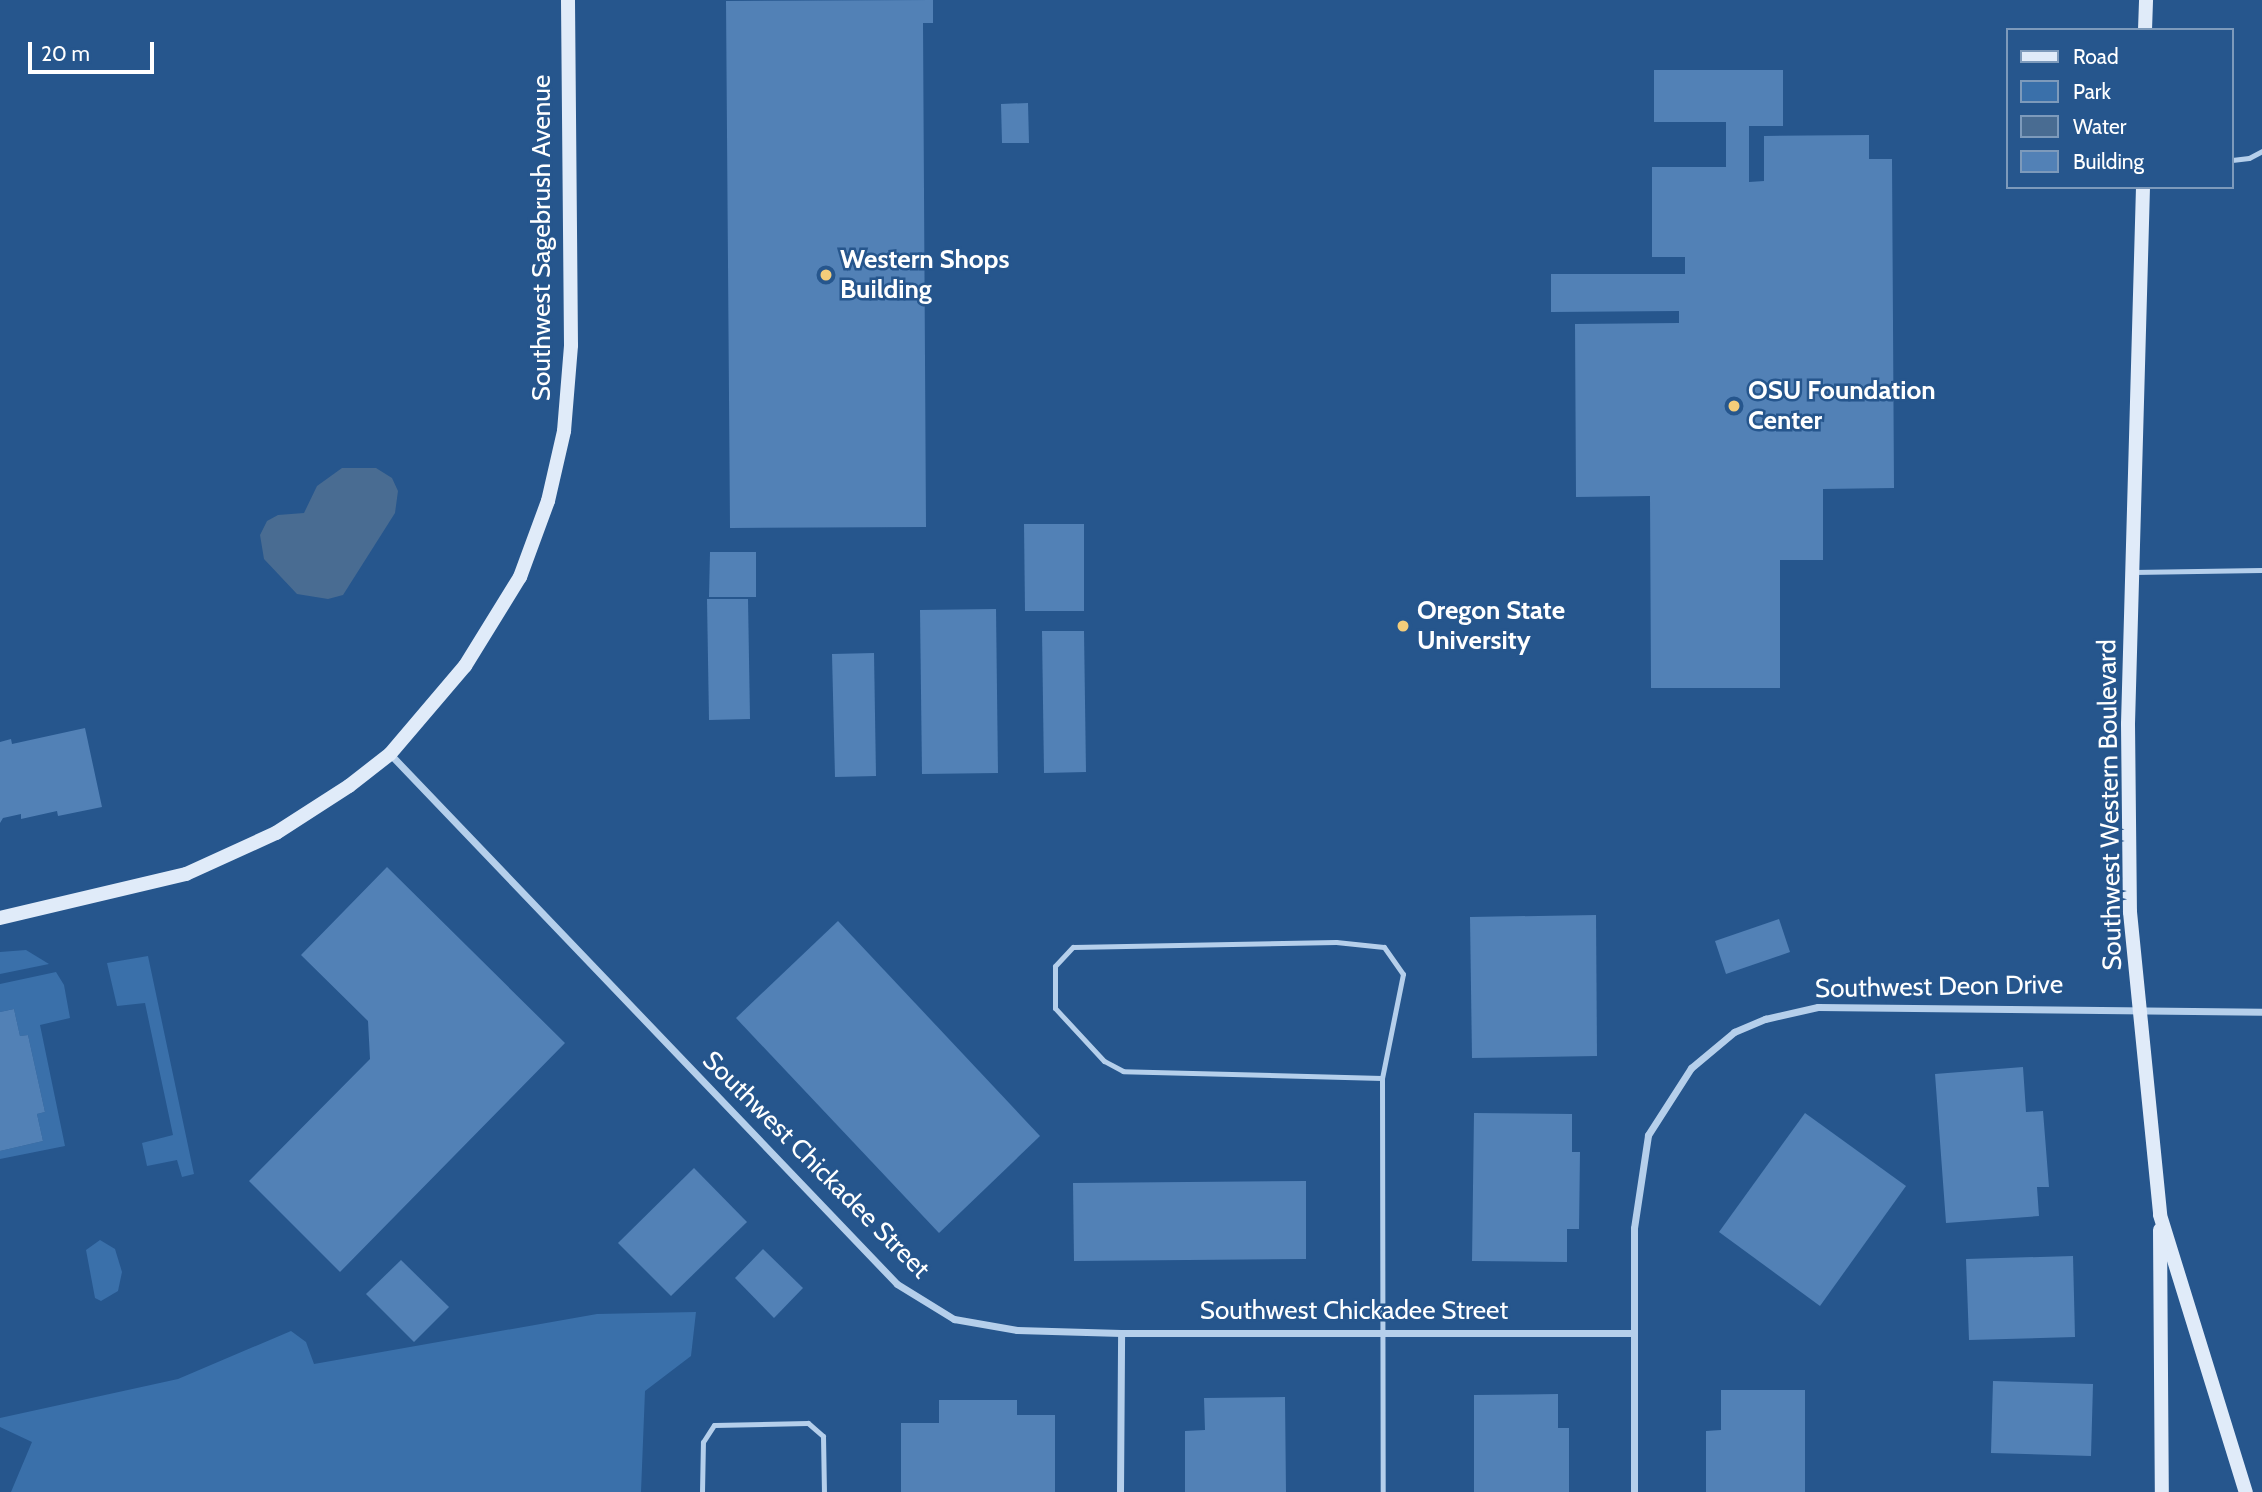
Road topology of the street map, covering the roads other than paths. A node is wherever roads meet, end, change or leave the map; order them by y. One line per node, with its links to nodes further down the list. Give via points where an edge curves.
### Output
1 (568, 0): 9 (street, Southwest Sagebrush Avenue, via 571,345 564,431 548,501 520,577 465,666)
2 (2146, 0): 3 (street)
3 (2145, 28)
4 (2262, 151): 5 (lane)
5 (2234, 160)
6 (2143, 189): 8 (street, Southwest Western Boulevard)
7 (2262, 570): 8 (lane)
8 (2133, 572): 11 (street, Southwest Western Boulevard, via 2130,885)
9 (390, 754): 10 (street, Southwest Sagebrush Avenue, via 276,833 186,874); 16 (street, Southwest Chickadee Street, via 897,1284 954,1319 987,1326)
10 (0, 918)
11 (2139, 1008): 12 (street, Southwest Deon Drive); 14 (street, Southwest Western Boulevard); 17 (street, Southwest Deon Drive, via 1818,1007 1765,1019 1734,1032 1692,1068 1648,1135 1634,1228)
12 (2262, 1012)
13 (1382, 1078): 13 (lane, via 1403,974 1384,947 1336,942 1073,947 1055,966 1055,1008 1104,1061 1123,1071); 15 (lane)
14 (2160, 1215): 23 (street); 24 (street, Southwest Western Boulevard)
15 (1385, 1331): 16 (street, Southwest Chickadee Street); 17 (street, Southwest Chickadee Street); 21 (lane)
16 (1121, 1333): 20 (street)
17 (1632, 1333): 22 (street, Southwest Deon Drive)
18 (702, 1492): 19 (lane, via 703,1442 714,1425 808,1423 823,1436)
19 (824, 1492)
20 (1120, 1492)
21 (1383, 1492)
22 (1634, 1492)
23 (2162, 1492)
24 (2246, 1492)

